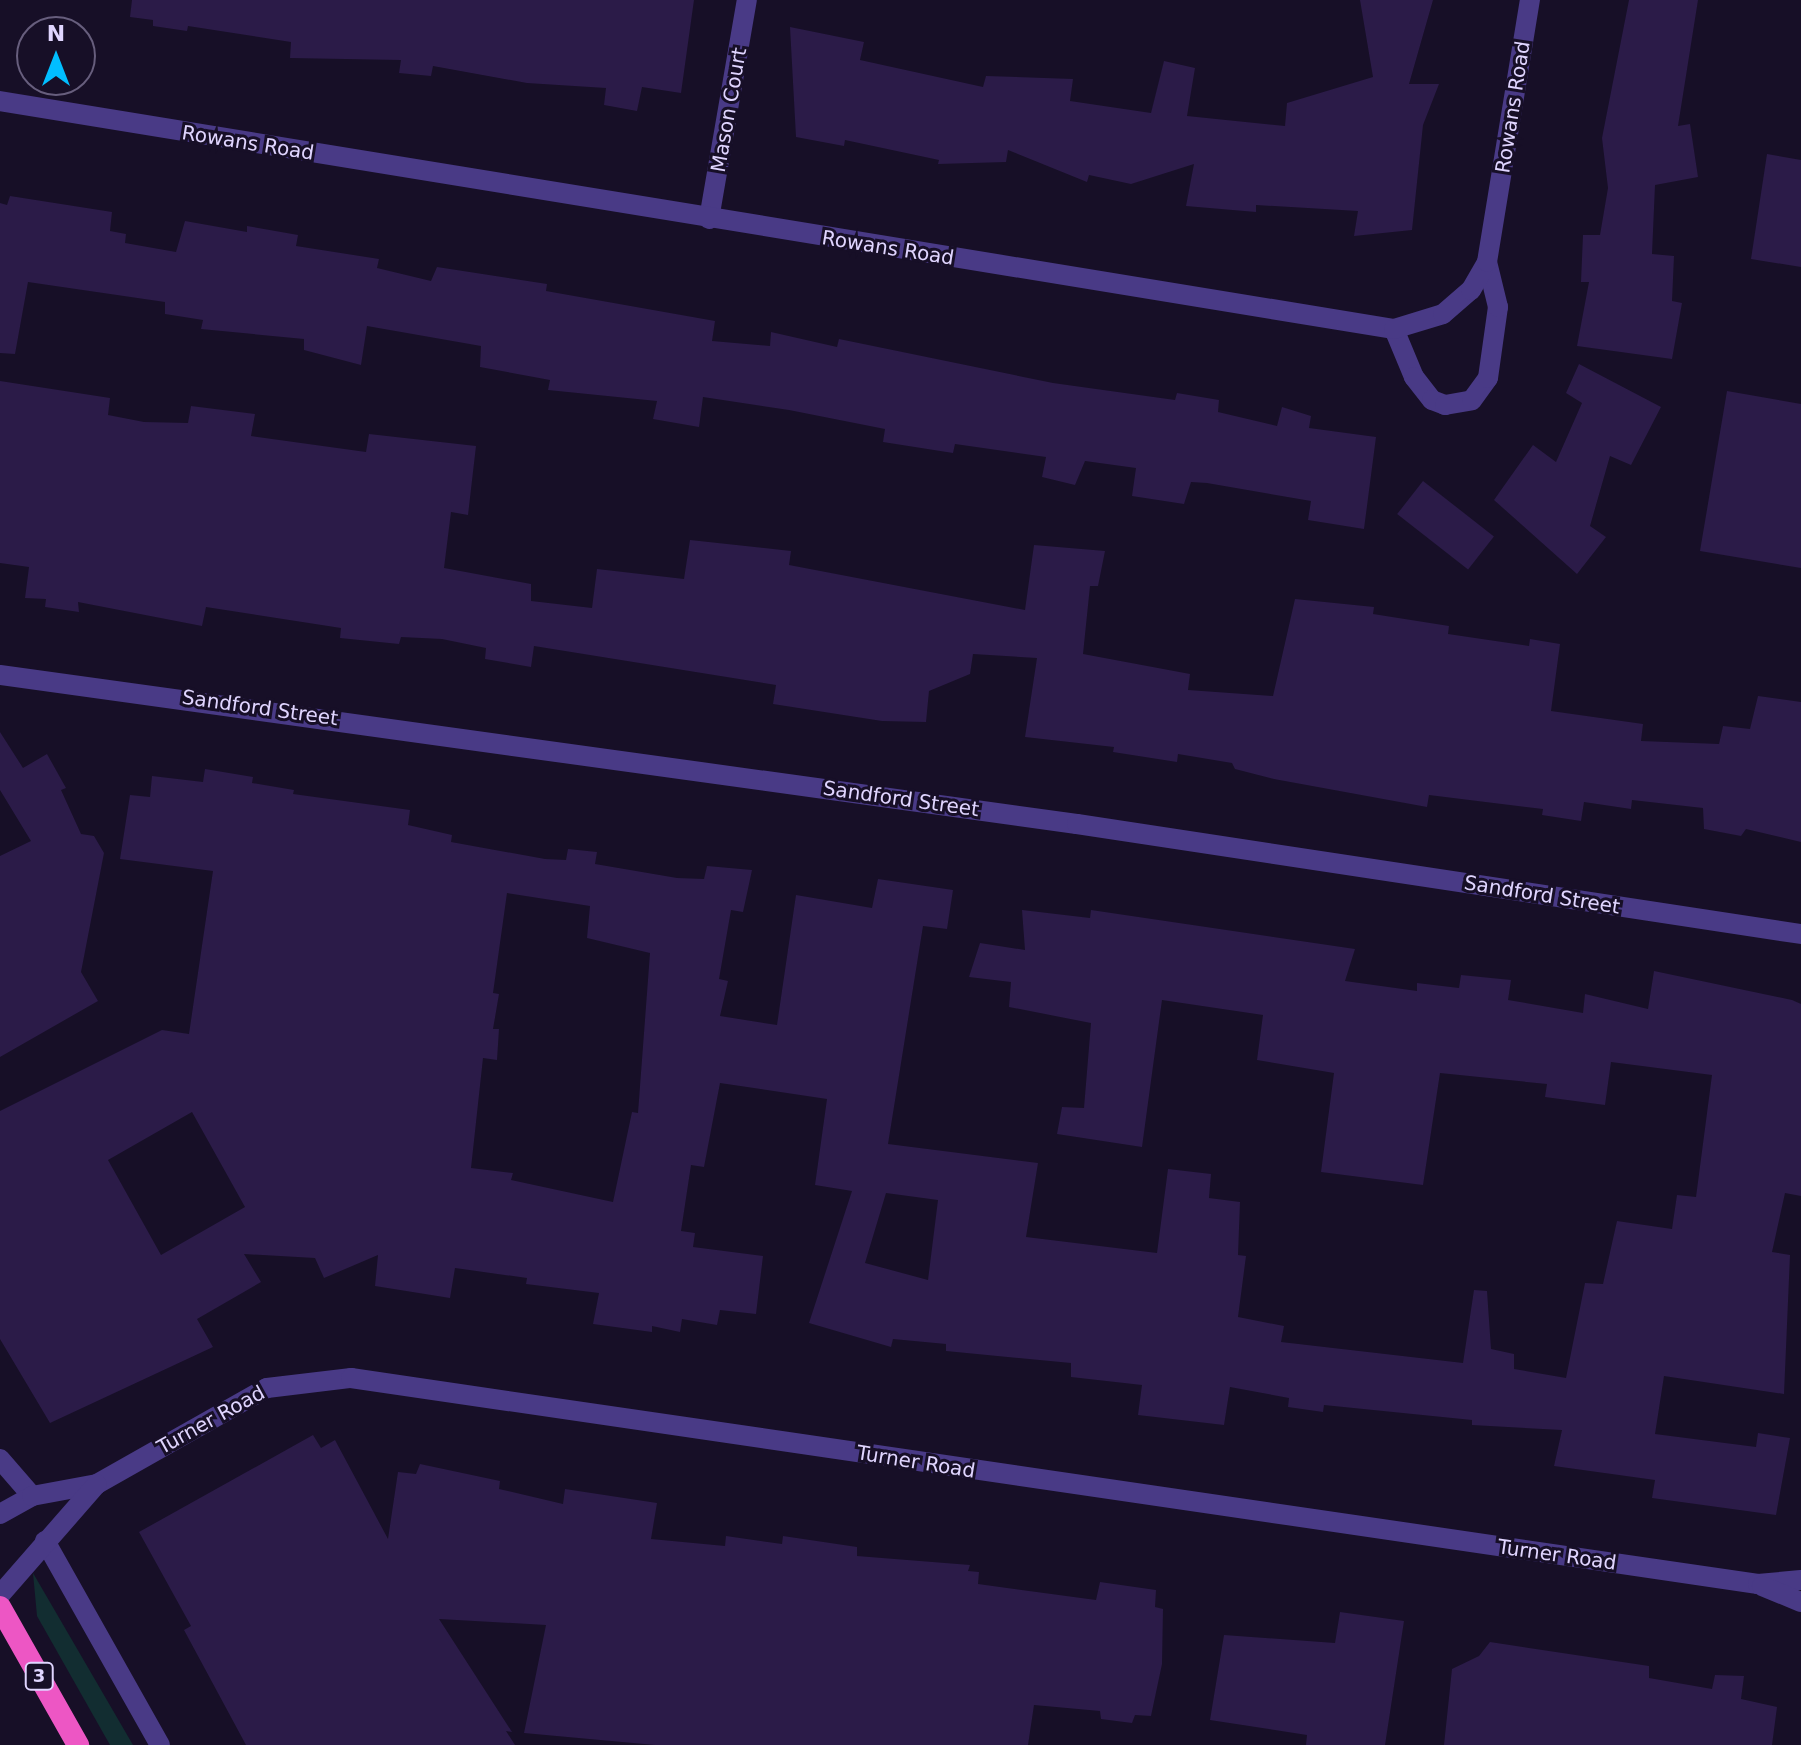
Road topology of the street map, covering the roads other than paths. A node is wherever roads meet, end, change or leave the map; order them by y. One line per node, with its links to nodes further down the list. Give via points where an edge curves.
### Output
1 (747, 0): 4 (street, Mason Court)
2 (1530, 0): 5 (street, Rowans Road)
3 (0, 101): 4 (street, Rowans Road)
4 (709, 219): 6 (street, Rowans Road)
5 (1487, 262): 6 (street, Rowans Road, via 1471,290 1443,314); 6 (street, via 1498,307 1488,378 1472,400 1460,405 1432,400 1414,377)
6 (1394, 329)
7 (0, 675): 8 (street, Sandford Street, via 1062,821)
8 (1801, 934)
9 (0, 1459): 11 (street)
10 (97, 1484): 11 (street, Turner Road); 13 (street, Turner Road); 15 (street, Turner Road, via 267,1388 351,1378)
11 (32, 1496): 12 (street, Turner Road)
12 (0, 1514)
13 (45, 1541): 16 (street, Turner Road); 20 (street)
14 (1801, 1580): 15 (street, Turner Road)
15 (1758, 1584): 17 (street, Turner Road)
16 (0, 1595)
17 (1801, 1602)
18 (0, 1607): 19 (highway, 3)
19 (78, 1745)
20 (160, 1745)

